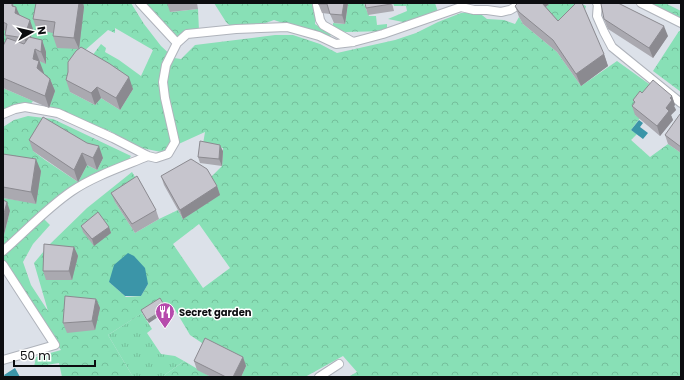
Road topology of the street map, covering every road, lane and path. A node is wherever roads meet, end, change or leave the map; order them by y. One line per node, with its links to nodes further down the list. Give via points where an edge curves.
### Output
1 (140, 3): 8 (street)
2 (318, 3): 7 (street, via 323,25)
3 (598, 3): 9 (street, via 597,16 612,47)
4 (641, 3): 6 (street)
5 (519, 4): 7 (street, via 501,12 462,7)
6 (681, 23)
7 (353, 42): 8 (street, via 336,44 287,27 187,34)
8 (177, 43): 11 (street, via 166,65 163,82 175,142 168,154 156,158)
9 (681, 103)
10 (3, 114): 11 (street, via 15,108 25,107 58,113)
11 (148, 156): 12 (street, via 93,179 74,190 54,204)
12 (3, 252)
13 (3, 265): 14 (street, via 55,345)
14 (3, 360)
15 (339, 364): 16 (street)
16 (319, 377)

